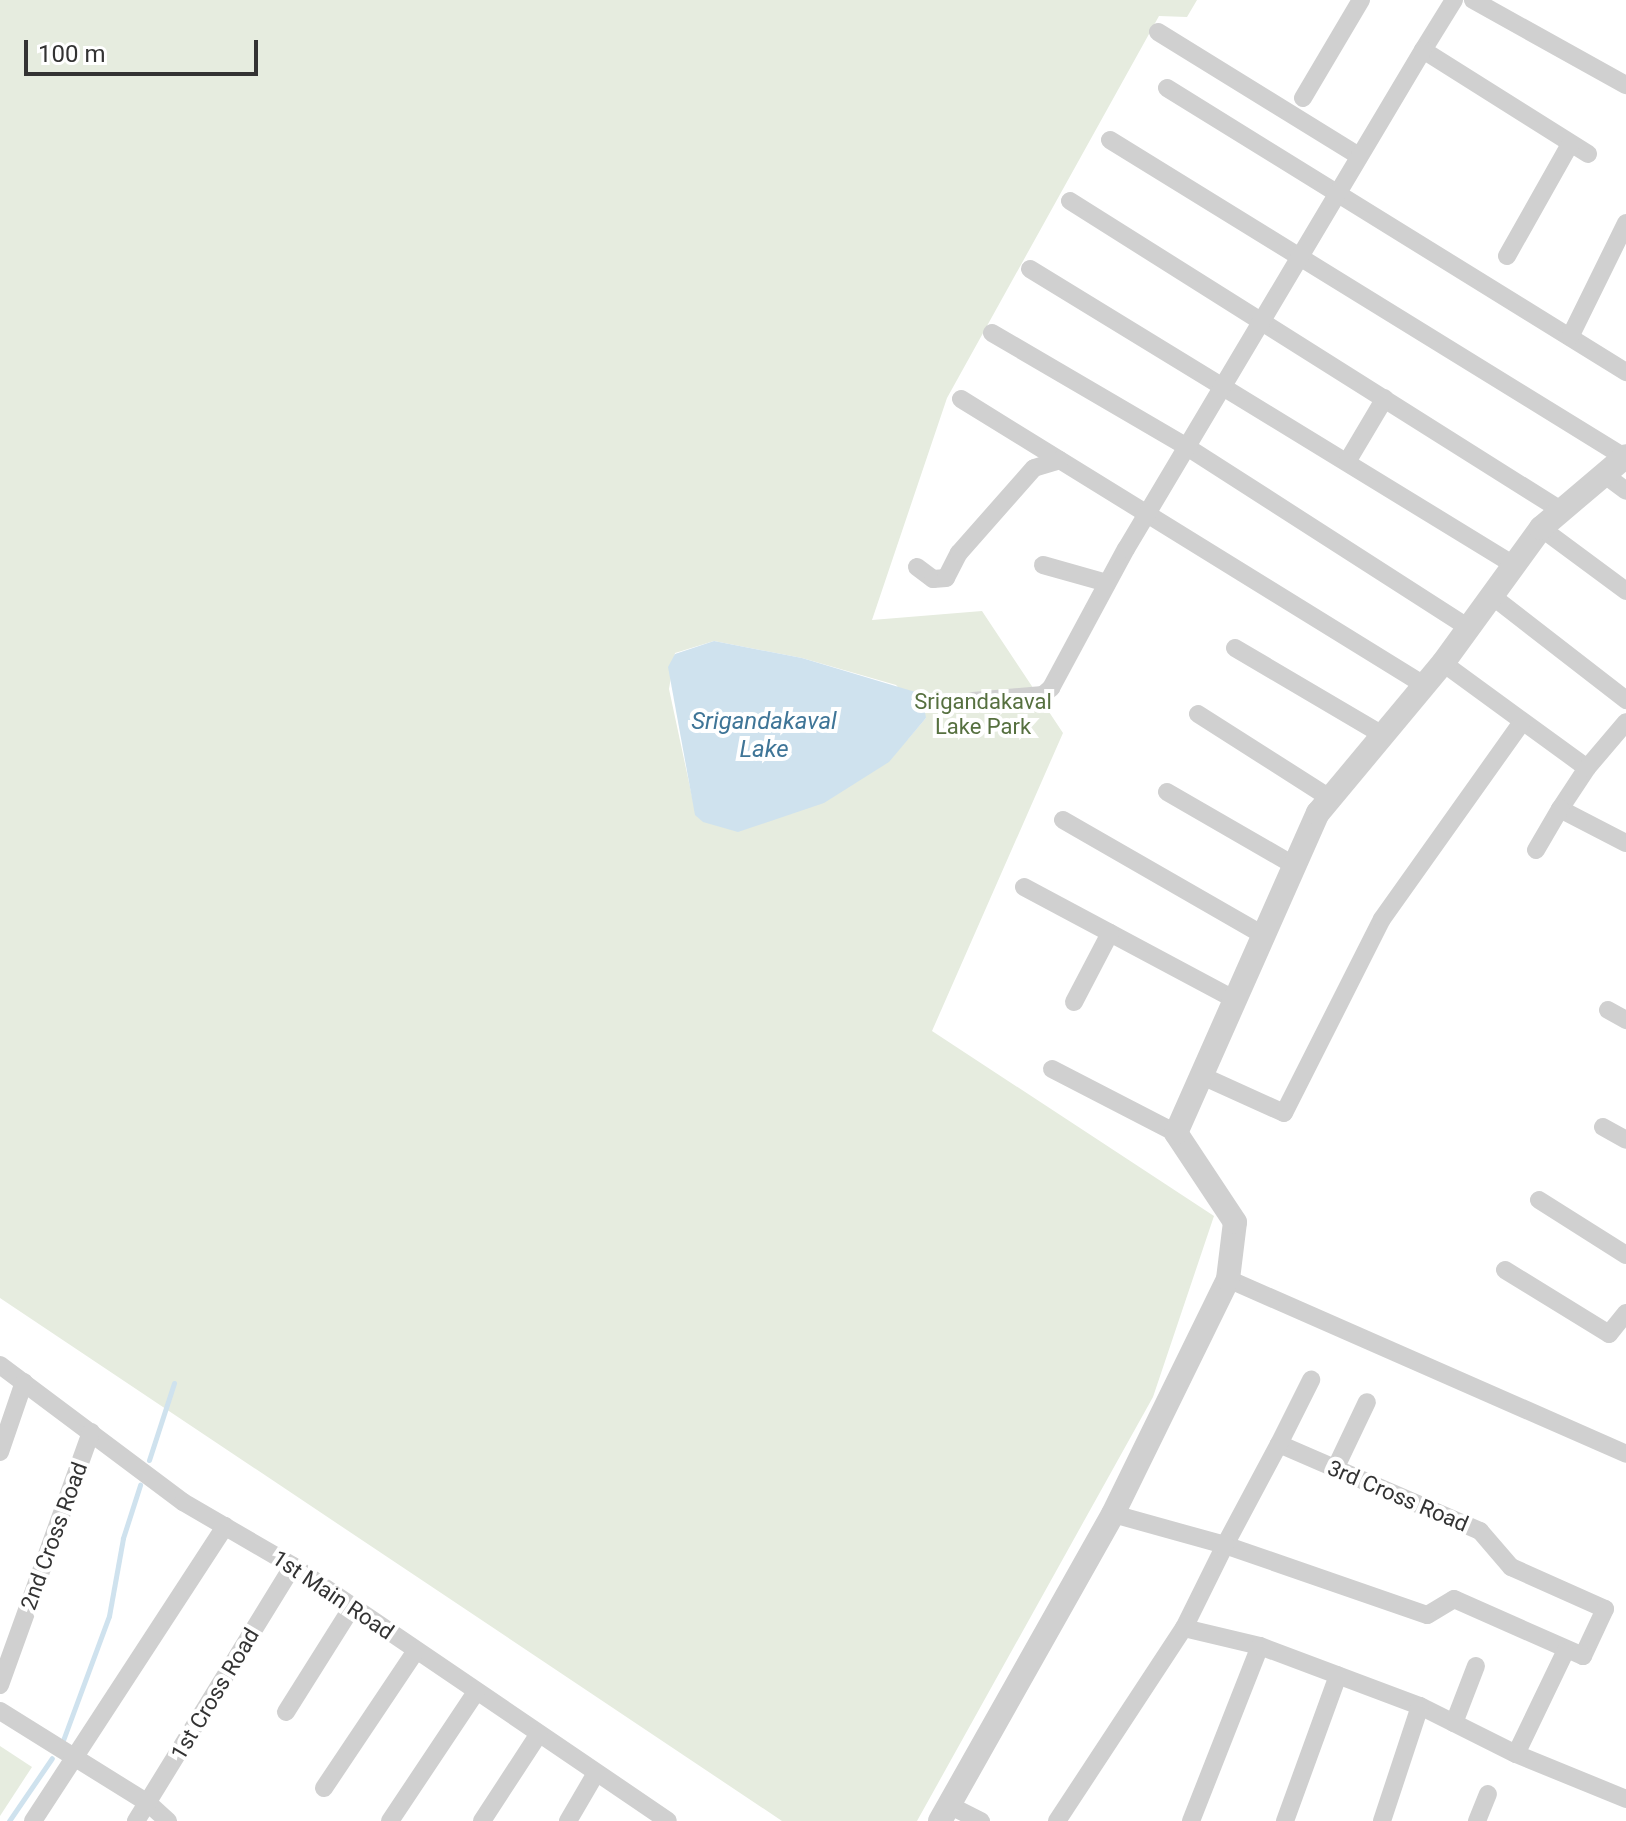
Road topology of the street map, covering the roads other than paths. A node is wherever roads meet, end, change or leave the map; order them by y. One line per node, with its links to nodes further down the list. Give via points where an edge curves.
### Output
1 (1361, 0): 8 (street)
2 (1454, 0): 5 (street)
3 (1473, 0): 6 (street)
4 (1158, 32): 12 (street)
5 (1423, 50): 10 (street); 12 (street)
6 (1626, 85)
7 (1167, 88): 13 (street)
8 (1303, 98)
9 (1110, 140): 17 (street)
10 (1570, 144): 11 (street); 18 (street)
11 (1588, 154)
12 (1357, 155): 13 (street)
13 (1334, 191): 17 (street); 22 (street)
14 (1070, 201): 20 (street)
15 (1626, 223): 16 (street)
16 (1621, 250): 22 (street)
17 (1299, 253): 20 (street); 28 (street)
18 (1507, 256)
19 (1030, 269): 24 (street)
20 (1261, 318): 24 (street); 25 (street)
21 (992, 333): 27 (street)
22 (1570, 337): 23 (street)
23 (1626, 372)
24 (1222, 386): 27 (street); 30 (street)
25 (1385, 398): 30 (street); 33 (street)
26 (961, 399): 29 (street)
27 (1187, 447): 34 (street); 42 (street)
28 (1625, 456): 31 (street)
29 (1060, 460): 34 (street); 38 (street, via 1034,468 959,553 946,578 933,579)
30 (1347, 462): 37 (street)
31 (1605, 475): 32 (street); 33 (street)
32 (1626, 491)
33 (1562, 511): 35 (street)
34 (1147, 514): 39 (street); 45 (street)
35 (1541, 528): 37 (street); 40 (street)
36 (1043, 565): 39 (street)
37 (1514, 565): 41 (street)
38 (917, 567)
39 (1107, 583): 47 (street, via 1051,688 1043,695)
40 (1626, 591)
41 (1492, 596): 42 (street); 46 (street)
42 (1469, 628): 44 (street)
43 (1235, 648): 51 (street)
44 (1443, 663): 45 (street); 49 (street)
45 (1424, 685): 51 (street)
46 (1626, 700)
47 (973, 701)
48 (1198, 714): 54 (street)
49 (1522, 722): 52 (street); 68 (street, via 1382,919 1284,1113)
50 (1626, 722): 52 (street)
51 (1381, 734): 54 (street)
52 (1587, 768): 55 (street)
53 (1167, 792): 59 (street)
54 (1330, 798): 59 (street)
55 (1560, 809): 57 (street); 58 (street)
56 (1063, 820): 62 (street)
57 (1626, 843)
58 (1536, 850)
59 (1295, 866): 62 (street)
60 (1024, 887): 61 (street)
61 (1110, 933): 63 (street); 64 (street)
62 (1263, 935): 63 (street)
63 (1234, 999): 68 (street)
64 (1074, 1002)
65 (1608, 1010): 66 (street)
66 (1626, 1020)
67 (1052, 1069): 70 (street)
68 (1200, 1075): 70 (street)
69 (1603, 1127): 71 (street)
70 (1176, 1133): 75 (street, via 1235,1222)
71 (1626, 1140)
72 (1539, 1200): 73 (street)
73 (1626, 1255)
74 (1505, 1270): 76 (street, via 1609,1334)
75 (1228, 1279): 84 (street); 86 (street)
76 (1626, 1313)
77 (0, 1365): 79 (street, 1st Main Road)
78 (1311, 1380): 82 (street)
79 (24, 1382): 81 (street, 1st Main Road); 83 (street)
80 (1367, 1402): 85 (street)
81 (91, 1432): 87 (street, 1st Main Road); 97 (street, 2nd Cross Road)
82 (1279, 1444): 85 (street, 3rd Cross Road); 88 (street)
83 (0, 1452)
84 (1626, 1454)
85 (1335, 1469): 94 (street, 3rd Cross Road, via 1480,1531 1511,1567 1605,1609 1583,1656)
86 (1113, 1514): 88 (street); 111 (street)
87 (225, 1526): 89 (street, 1st Main Road); 105 (street)
88 (1225, 1545): 91 (street); 94 (street, via 1427,1615 1454,1599)
89 (293, 1566): 90 (street, 1st Main Road); 110 (street, 1st Cross Road)
90 (352, 1607): 93 (street, 1st Main Road); 101 (street)
91 (1184, 1628): 92 (street); 120 (street)
92 (1260, 1646): 96 (street); 121 (street)
93 (415, 1652): 98 (street, 1st Main Road); 107 (street)
94 (1565, 1652): 104 (street)
95 (1476, 1666): 102 (street)
96 (1338, 1675): 99 (street); 122 (street)
97 (0, 1685)
98 (476, 1692): 103 (street, 1st Main Road); 116 (street)
99 (1420, 1706): 102 (street); 123 (street)
100 (0, 1711): 105 (street)
101 (286, 1712)
102 (1454, 1723): 104 (street)
103 (538, 1735): 106 (street, 1st Main Road); 117 (street)
104 (1516, 1754): 109 (street)
105 (75, 1758): 110 (street); 113 (street)
106 (596, 1773): 112 (street, 1st Main Road); 118 (street)
107 (324, 1788)
108 (1488, 1794): 124 (street)
109 (1626, 1799)
110 (148, 1803): 114 (street, 1st Cross Road); 115 (street)
111 (944, 1813): 119 (street)
112 (662, 1819)
113 (33, 1821)
114 (136, 1821)
115 (168, 1821)
116 (390, 1821)
117 (482, 1821)
118 (568, 1821)
119 (981, 1821)
120 (1057, 1821)
121 (1191, 1821)
122 (1285, 1821)
123 (1382, 1821)
124 (1477, 1821)

